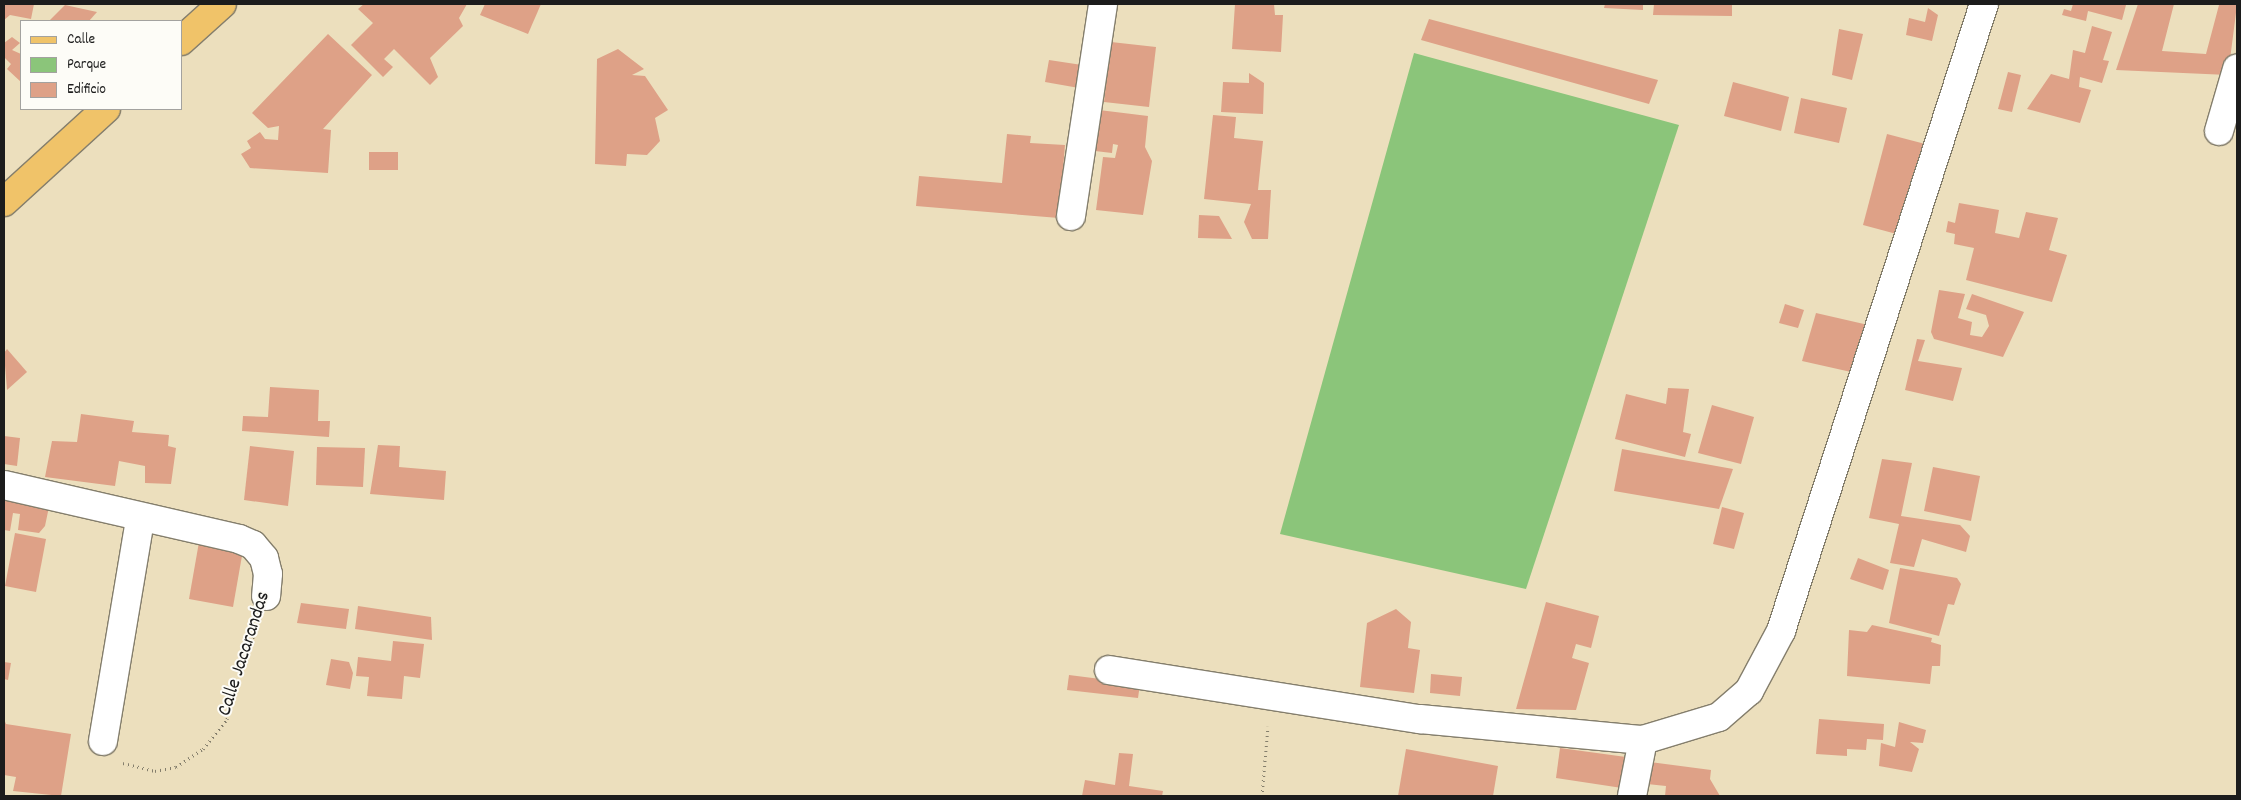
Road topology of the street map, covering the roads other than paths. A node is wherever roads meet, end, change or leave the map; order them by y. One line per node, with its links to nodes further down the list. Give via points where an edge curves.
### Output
1 (222, 4): 4 (main road)
2 (1103, 4): 9 (street)
3 (1984, 4): 14 (street, via 1781,631 1749,691 1719,717)
4 (182, 40)
5 (2237, 70): 7 (street)
6 (105, 110): 8 (main road)
7 (2219, 131)
8 (4, 202)
9 (1071, 216)
10 (4, 485): 11 (street, Calle Jacarandas)
11 (140, 519): 12 (street, Calle Jacarandas, via 252,544 264,558 268,574); 15 (street)
12 (266, 596)
13 (1109, 670): 14 (street, via 1420,719)
14 (1643, 740): 16 (street)
15 (103, 741)
16 (1632, 796)

